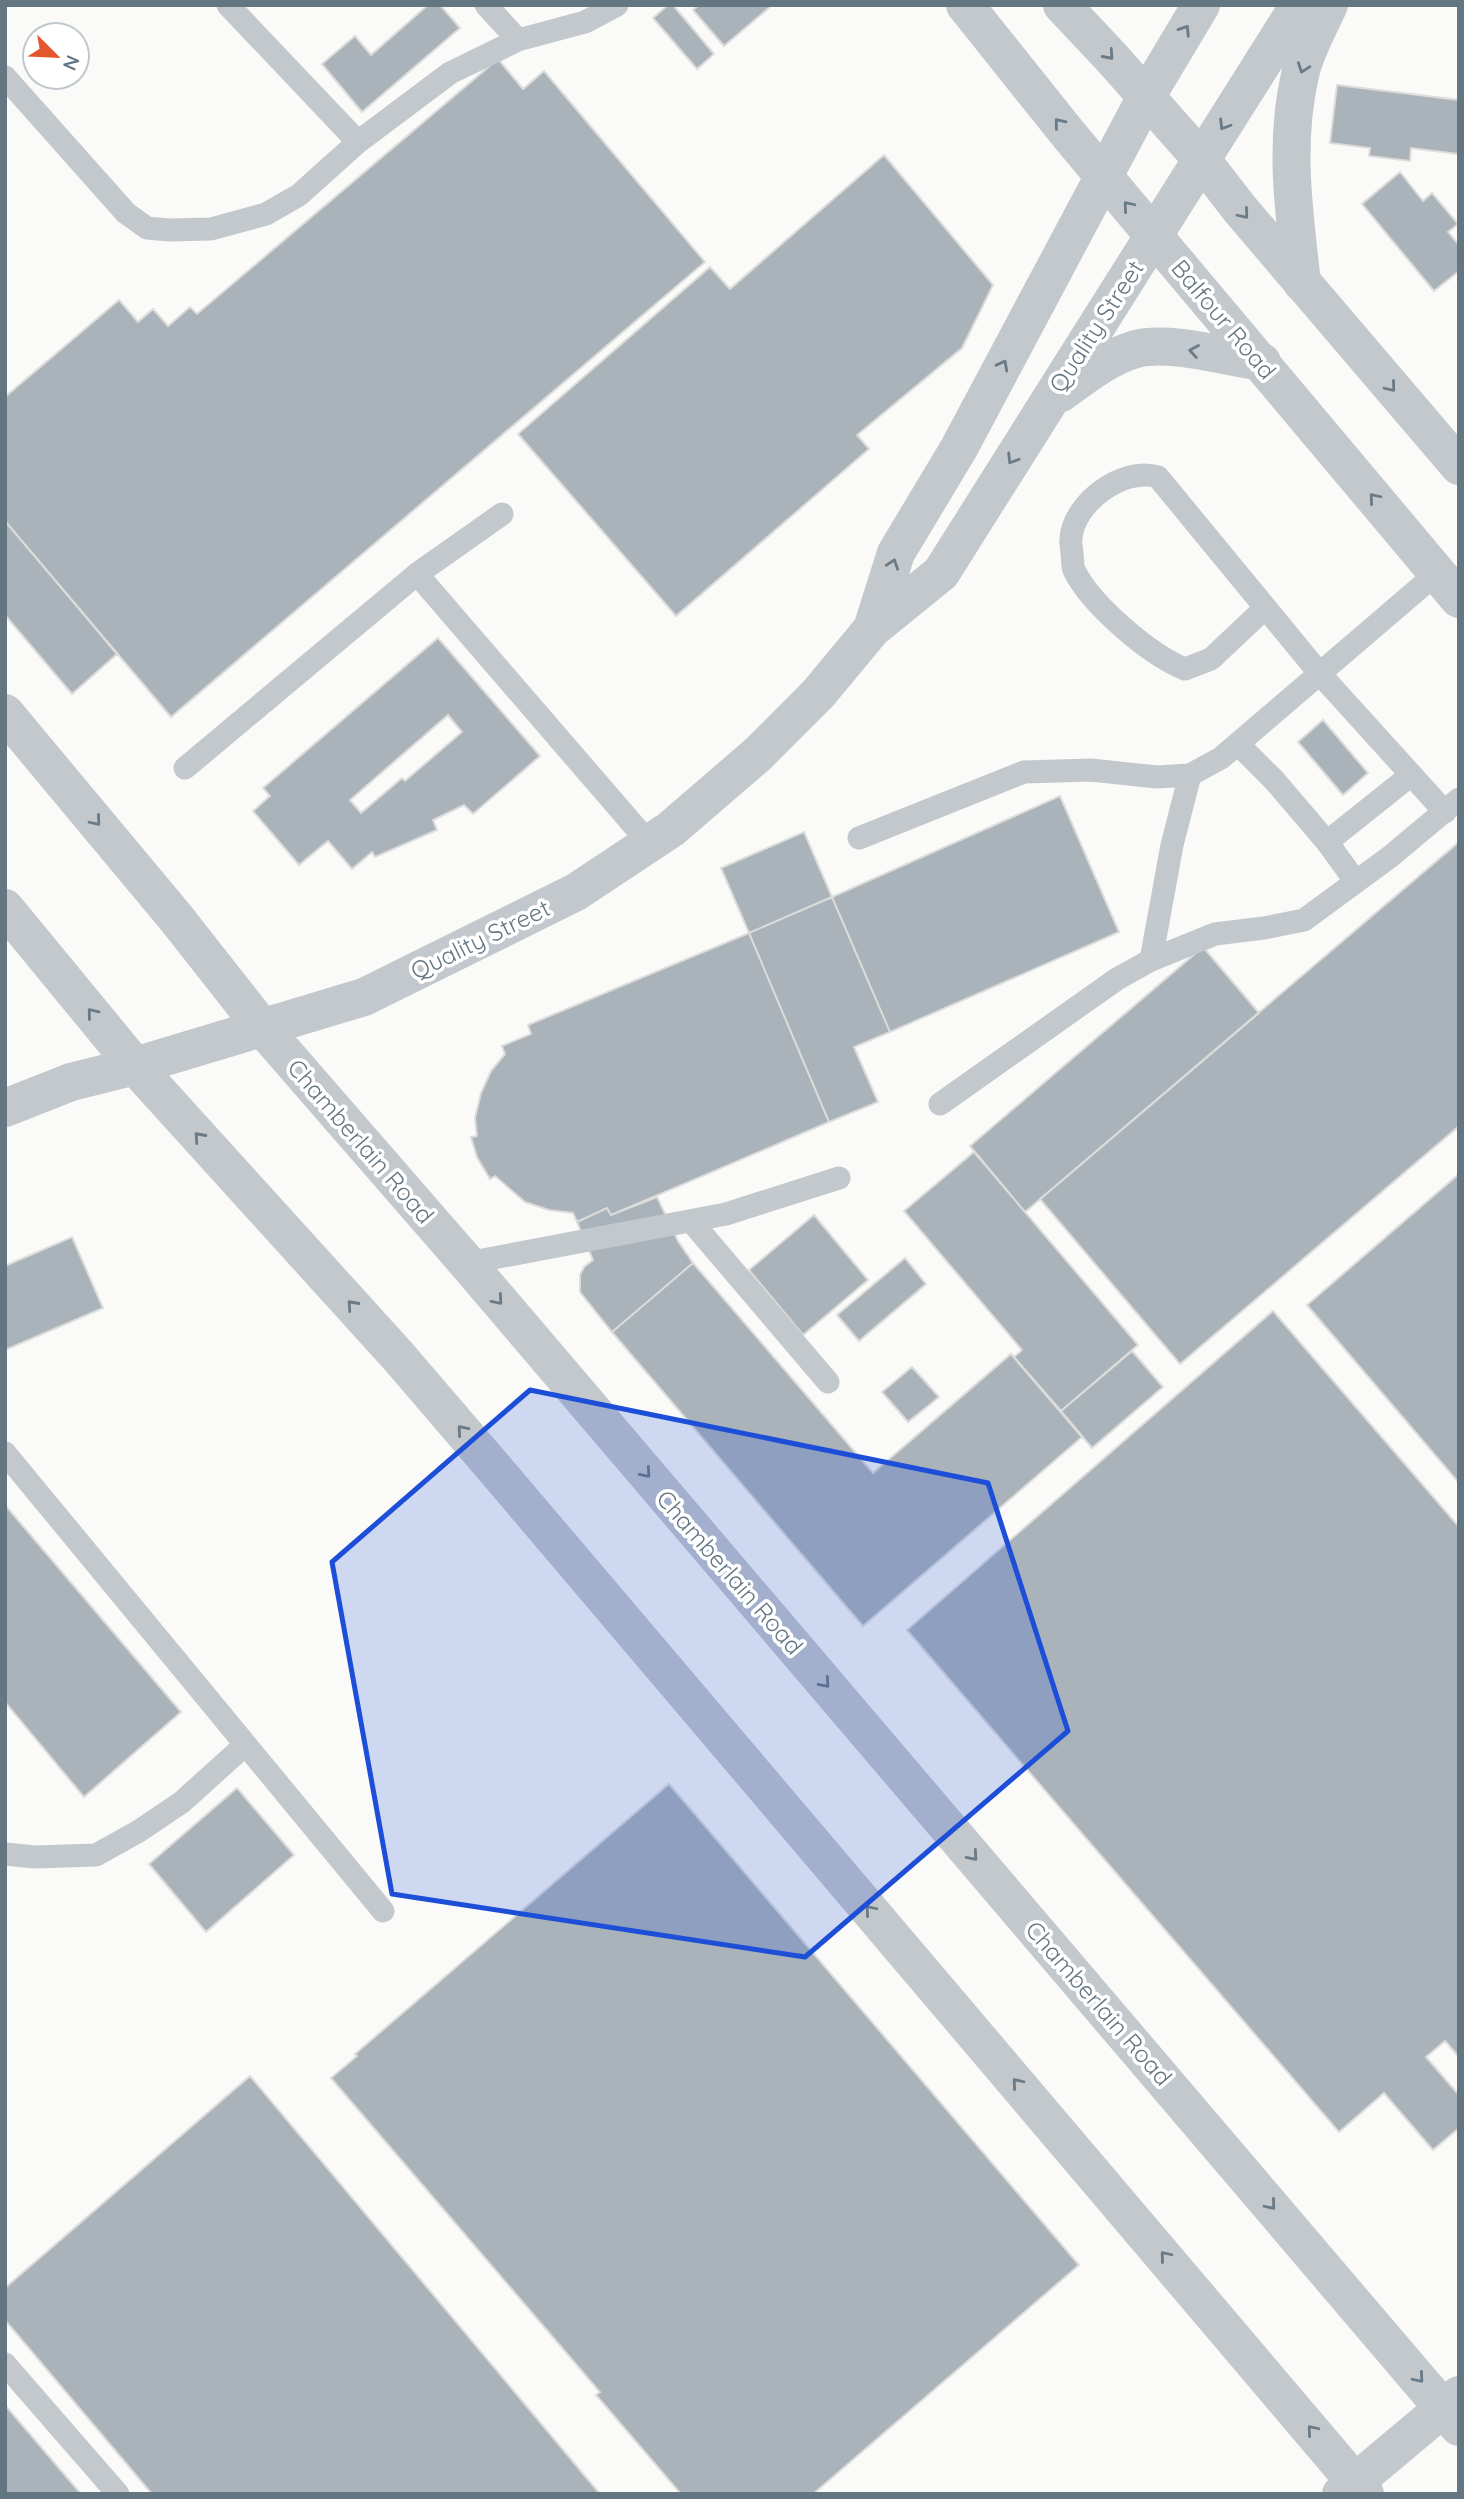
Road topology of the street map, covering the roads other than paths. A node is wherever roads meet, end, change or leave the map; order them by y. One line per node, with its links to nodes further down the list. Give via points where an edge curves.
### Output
1 (228, 5): 12 (lane)
2 (486, 5): 9 (lane)
3 (617, 5): 9 (lane, via 585,22)
4 (965, 5): 14 (street, Balfour Road, one-way to 4)
5 (1062, 5): 11 (street, one-way to 11)
6 (1201, 5): 11 (street, Quality Street, one-way to 6)
7 (1299, 5): 13 (street, Quality Street, one-way to 13)
8 (1329, 5): 16 (street, one-way to 16, via 1300,72 1290,140)
9 (518, 40): 12 (lane, via 450,73)
10 (5, 77): 12 (lane, via 126,213 147,228 211,229 266,214 299,195)
11 (1146, 97): 13 (street); 14 (street, Quality Street)
12 (358, 142)
13 (1202, 160): 15 (street, Quality Street); 16 (street, one-way to 16)
14 (1103, 175): 15 (street, Balfour Road, one-way to 14); 24 (street, Quality Street, one-way to 14, via 896,553 959,448)
15 (1154, 236): 17 (street, Balfour Road); 18 (street, Quality Street)
16 (1302, 283): 19 (street, one-way to 19)
17 (1262, 362): 18 (street, one-way to 18, via 1171,347 1138,349 1101,365); 22 (street, Balfour Road, one-way to 17)
18 (1046, 403): 24 (street, Quality Street, one-way to 24, via 941,573)
19 (1454, 449)
20 (502, 514): 21 (lane)
21 (417, 574): 28 (lane); 34 (lane)
22 (1448, 586): 25 (lane)
23 (1265, 608): 23 (lane, via 1158,477 1145,473 1124,477 1098,493 1076,520 1071,538 1073,568 1105,612 1169,663 1185,669 1211,659); 25 (lane)
24 (872, 629): 34 (street, Quality Street, via 818,694 758,754)
25 (1320, 674): 27 (lane); 30 (lane)
26 (5, 713): 38 (street, Chamberlain Road, one-way to 38)
27 (1238, 744): 29 (lane); 33 (lane)
28 (185, 768)
29 (1190, 775): 32 (lane, via 1024,772); 37 (lane)
30 (1411, 775): 31 (lane); 33 (lane)
31 (1452, 805): 35 (lane)
32 (859, 838)
33 (1327, 842): 35 (lane)
34 (649, 843): 38 (street, Quality Street, via 576,892 363,997)
35 (1356, 881): 37 (lane, via 1304,920 1215,934)
36 (5, 908): 39 (street, one-way to 36)
37 (1151, 960): 40 (lane, via 1116,979)
38 (261, 1026): 39 (street, Quality Street); 44 (street, Chamberlain Road)
39 (135, 1066): 41 (street, Quality Street, via 71,1082); 52 (street, one-way to 39, via 398,1356)
40 (940, 1104)
41 (5, 1108)
42 (839, 1178): 43 (lane)
43 (691, 1221): 44 (lane); 45 (lane)
44 (467, 1263): 51 (street, Chamberlain Road, one-way to 51)
45 (828, 1382)
46 (5, 1453): 47 (lane)
47 (245, 1745): 48 (lane, via 182,1802 96,1855); 49 (lane)
48 (5, 1854)
49 (383, 1911)
50 (5, 2364): 53 (lane)
51 (1454, 2410): 52 (street)
52 (1354, 2490)
53 (118, 2494)

